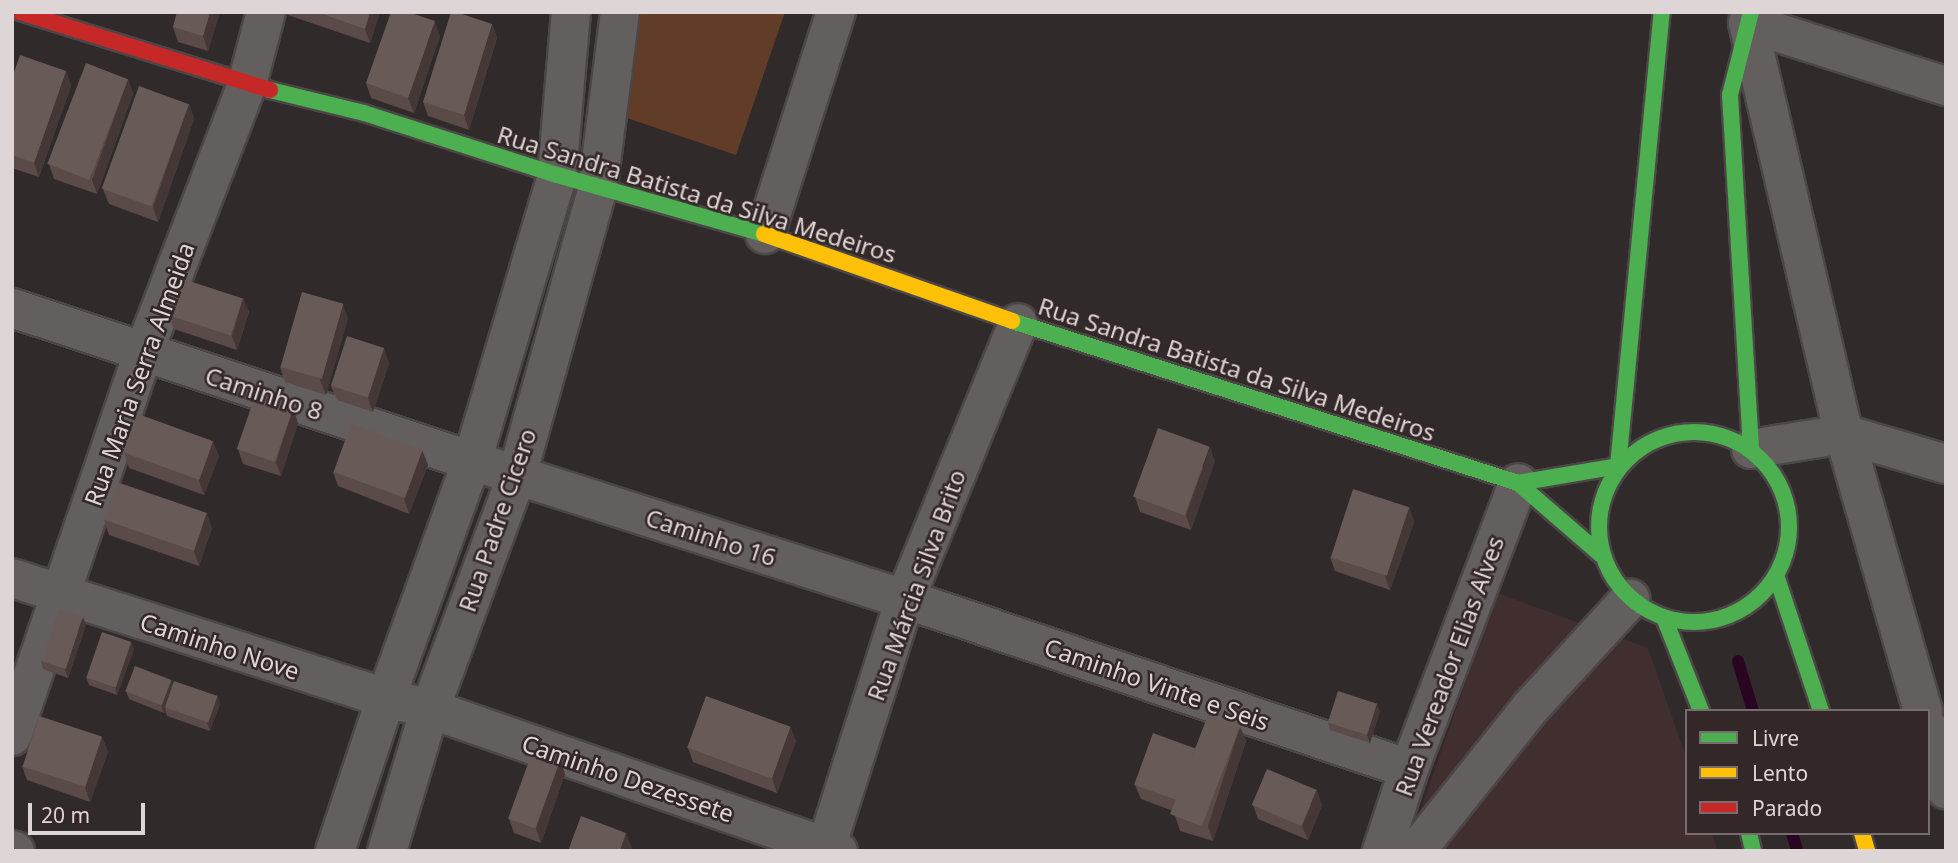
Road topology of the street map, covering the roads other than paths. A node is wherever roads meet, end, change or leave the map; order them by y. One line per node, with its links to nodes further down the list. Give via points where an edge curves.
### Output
1 (20, 12): 8 (street, Rua Sandra Batista da Silva Medeiros)
2 (266, 12): 8 (street, Rua Maria Serra Almeida)
3 (571, 12): 10 (street)
4 (620, 12): 11 (street, Rua Padre Cicero)
5 (836, 12): 12 (street)
6 (1662, 12): 20 (street)
7 (1749, 18): 9 (street); 16 (street); 17 (street, via 1730,95)
8 (247, 84): 10 (street, Rua Sandra Batista da Silva Medeiros, via 364,113); 15 (street, Rua Maria Serra Almeida)
9 (1946, 86)
10 (557, 175): 11 (street, Rua Sandra Batista da Silva Medeiros); 18 (street)
11 (598, 186): 12 (street, Rua Sandra Batista da Silva Medeiros); 21 (street, Rua Padre Cicero)
12 (765, 234): 14 (street, Rua Sandra Batista da Silva Medeiros)
13 (12, 308): 15 (street, Caminho 8)
14 (1018, 323): 22 (street, Rua Sandra Batista da Silva Medeiros); 27 (street, Rua Márcia Silva Brito)
15 (144, 354): 18 (street, Caminho 8); 26 (street, Rua Maria Serra Almeida)
16 (1844, 434): 17 (street); 19 (street); 34 (street)
17 (1751, 449): 20 (street, via 1696,430 1667,433); 25 (street, via 1786,495 1792,523)
18 (472, 461): 21 (street, Caminho 8); 30 (street)
19 (1946, 464)
20 (1618, 466): 22 (street, Rua Sandra Batista da Silva Medeiros); 23 (street, via 1603,493)
21 (517, 475): 27 (street, Caminho 16); 31 (street, Rua Padre Cicero)
22 (1518, 483): 23 (street, Rua Sandra Batista da Silva Medeiros); 37 (street, Rua Vereador Elias Alves)
23 (1601, 555): 28 (street)
24 (12, 578): 26 (street, Caminho Nove)
25 (1777, 579): 29 (street, via 1728,618); 33 (street)
26 (62, 595): 30 (street, Caminho Nove); 36 (street, Rua Maria Serra Almeida)
27 (905, 599): 37 (street, Caminho Vinte e Seis); 39 (street, Rua Márcia Silva Brito)
28 (1630, 599): 29 (street); 43 (street, Rua Vereador Elias Alves, via 1531,707)
29 (1665, 620): 32 (street)
30 (386, 698): 31 (street, Caminho Nove); 40 (street)
31 (430, 709): 39 (street, Caminho Dezessete); 41 (street, Rua Padre Cicero)
32 (1700, 709)
33 (1820, 709)
34 (1922, 709)
35 (1930, 735): 38 (street)
36 (12, 736)
37 (1409, 769): 42 (street, Rua Vereador Elias Alves)
38 (1946, 789)
39 (830, 849)
40 (335, 851)
41 (387, 851)
42 (1382, 851)
43 (1416, 851)

